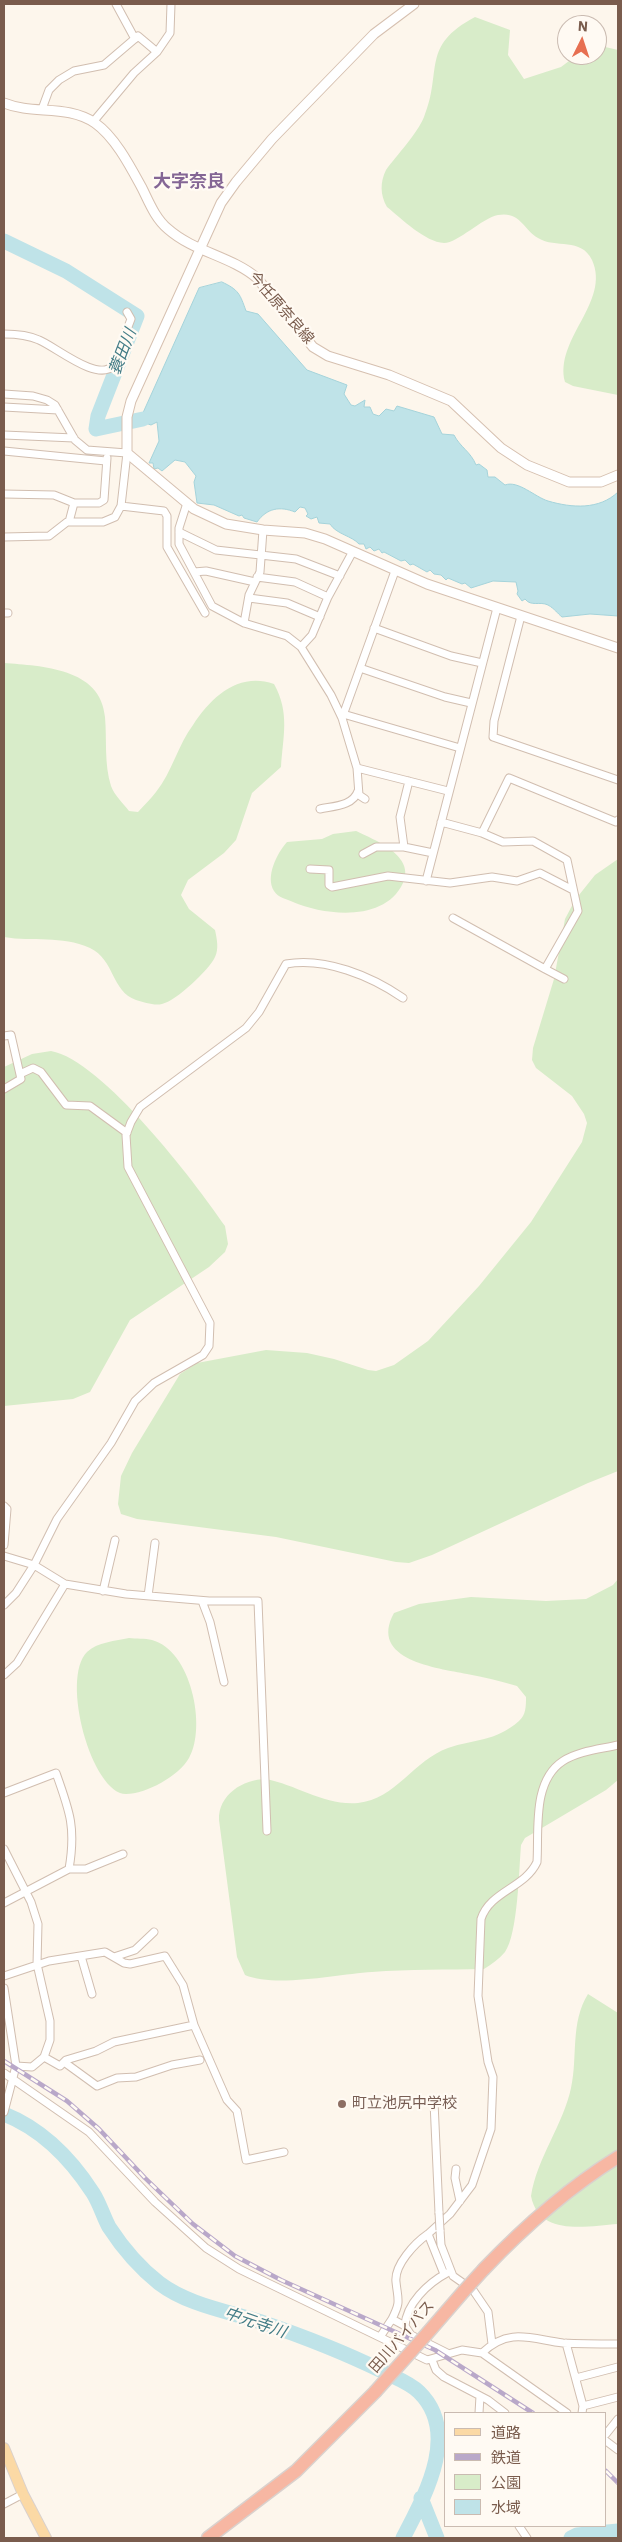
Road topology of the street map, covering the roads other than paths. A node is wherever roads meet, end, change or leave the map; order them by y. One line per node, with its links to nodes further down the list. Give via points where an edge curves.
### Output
1 (116, 4): 4 (street)
2 (171, 4): 5 (street, via 170,33)
3 (414, 4): 9 (street, via 374,34 272,139 221,204)
4 (135, 39): 5 (street, via 138,36); 7 (street, via 104,66 74,72 59,80 49,90)
5 (157, 52): 8 (street)
6 (4, 103): 7 (street, 今任原奈良線)
7 (42, 109): 8 (street, 今任原奈良線, via 57,109)
8 (93, 122): 9 (street, 今任原奈良線, via 115,144 168,230)
9 (201, 249): 19 (street, via 131,401 127,417); 21 (street, 今任原奈良線, via 246,269 257,278 313,346 328,356 389,375 451,401 501,448 527,465 570,482 601,482)
10 (127, 312): 11 (street, via 131,319 113,366 105,371 92,370 38,340)
11 (4, 334)
12 (4, 394): 14 (street, via 47,400)
13 (4, 407): 14 (street)
14 (58, 410): 16 (street)
15 (4, 435): 16 (street)
16 (74, 438): 18 (street, via 86,450)
17 (4, 451): 20 (street)
18 (107, 452): 19 (street); 20 (street)
19 (127, 453): 24 (street); 25 (street)
20 (106, 461): 23 (street, via 104,500 100,503)
21 (618, 475)
22 (4, 494): 23 (street, via 54,495)
23 (74, 502): 26 (street)
24 (188, 503): 27 (street, via 226,524); 28 (street)
25 (121, 506): 26 (street, via 110,520); 39 (street, via 164,511 167,516 167,547)
26 (69, 522): 29 (street, via 49,536)
27 (263, 530): 30 (street, via 305,533); 31 (street)
28 (179, 532): 31 (street, via 216,550); 33 (street, via 179,544)
29 (4, 537)
30 (352, 552): 32 (street); 34 (street)
31 (261, 556): 34 (street, via 303,560); 35 (street)
32 (395, 571): 38 (street); 43 (street)
33 (194, 572): 35 (street); 42 (street, via 212,606)
34 (340, 576): 36 (street)
35 (256, 579): 36 (street, via 295,582); 37 (street)
36 (328, 596): 41 (street)
37 (249, 598): 41 (street, via 287,603); 42 (street)
38 (496, 608): 40 (street); 46 (street)
39 (205, 613)
40 (521, 616): 45 (street); 52 (street, via 494,721 493,737)
41 (320, 617): 44 (street, via 312,635)
42 (244, 623): 44 (street, via 287,636)
43 (374, 628): 46 (street, via 451,656); 47 (street)
44 (301, 647): 49 (street)
45 (618, 648)
46 (482, 663): 48 (street)
47 (360, 668): 48 (street); 49 (street)
48 (472, 703): 50 (street)
49 (342, 716): 50 (street); 51 (street)
50 (460, 748): 55 (street)
51 (357, 768): 53 (street); 54 (street)
52 (618, 780)
53 (409, 781): 55 (street); 61 (street, via 400,817)
54 (358, 791): 56 (street); 57 (street, via 350,802)
55 (448, 791): 59 (street)
56 (365, 799)
57 (320, 809)
58 (618, 820): 60 (street, via 616,822 509,778)
59 (441, 822): 60 (street); 62 (street)
60 (482, 833): 66 (street, via 503,842 532,842 567,860)
61 (404, 847): 62 (street); 63 (street, via 376,847)
62 (433, 852): 65 (street)
63 (363, 854)
64 (310, 869): 65 (street, via 329,870 329,885 332,887 388,876)
65 (426, 882): 66 (street, via 492,877 517,881 540,873)
66 (573, 890): 68 (street, via 577,896 578,911)
67 (453, 918): 68 (street)
68 (545, 970): 69 (street)
69 (564, 979)
70 (403, 998): 74 (street, via 384,985 343,969 302,961 286,964 259,1012 246,1028 140,1107)
71 (4, 1036): 72 (street, via 11,1035)
72 (20, 1074): 73 (street, via 21,1079); 74 (street, via 33,1068 41,1072 66,1105 90,1106 99,1110)
73 (4, 1089)
74 (127, 1133): 81 (street, via 128,1167 210,1322 210,1346 203,1355 154,1382 135,1400 111,1443 57,1519)
75 (4, 1506): 76 (street)
76 (4, 1528): 79 (street)
77 (115, 1540): 83 (street)
78 (155, 1543): 84 (street)
79 (4, 1545)
80 (4, 1556): 81 (street)
81 (34, 1565): 82 (street); 86 (street)
82 (65, 1584): 83 (street); 87 (street, via 17,1663)
83 (103, 1591): 84 (street)
84 (148, 1596): 85 (street)
85 (202, 1601): 88 (street); 91 (street, via 258,1601)
86 (4, 1605)
87 (4, 1675)
88 (224, 1682)
89 (618, 1745): 116 (street, via 564,1760 553,1769 541,1793 536,1862 532,1871 489,1902 484,1910 478,1996 493,2077 491,2129 472,2185)
90 (4, 1793): 94 (street, via 56,1774 70,1810 73,1829)
91 (267, 1831)
92 (4, 1849): 95 (street)
93 (123, 1854): 94 (street, via 86,1869)
94 (69, 1869): 95 (street)
95 (26, 1894): 96 (street); 100 (street, via 38,1924)
96 (4, 1903)
97 (154, 1932): 99 (street, via 135,1950)
98 (81, 1956): 99 (street, via 105,1952); 100 (street); 103 (street)
99 (114, 1957): 104 (street, via 130,1964 165,1956 183,1985)
100 (38, 1964): 101 (street); 105 (street, via 50,2021 50,2040)
101 (4, 1976)
102 (4, 1988): 108 (street)
103 (92, 1994)
104 (194, 2026): 107 (street, via 114,2042); 113 (street, via 227,2100 237,2111 246,2160)
105 (44, 2057): 107 (street, via 60,2066); 108 (street, via 32,2067)
106 (200, 2060): 107 (street, via 136,2077 117,2078 97,2086)
107 (64, 2062)
108 (16, 2066): 110 (street)
109 (4, 2073): 110 (street)
110 (13, 2080): 112 (street); 121 (street, via 89,2132 155,2202 206,2248 239,2269)
111 (434, 2102): 118 (street, bridge, via 441,2245)
112 (4, 2112)
113 (284, 2152)
114 (618, 2156): 145 (highway, 田川バイパス, bridge, via 586,2177 517,2234 376,2392 296,2471)
115 (456, 2169): 116 (street)
116 (460, 2201): 117 (street)
117 (428, 2234): 118 (street); 119 (street, via 417,2241 398,2269 396,2281 400,2304)
118 (448, 2272): 120 (street, via 424,2290 405,2318); 123 (street, via 473,2290 484,2304)
119 (392, 2319): 120 (street); 121 (street)
120 (405, 2326): 125 (street, via 411,2335)
121 (380, 2337): 127 (street, via 420,2358)
122 (566, 2343): 123 (street, via 524,2335); 124 (street); 129 (street)
123 (492, 2344): 126 (street)
124 (618, 2344)
125 (447, 2353): 126 (street, via 462,2350); 127 (street)
126 (482, 2353): 135 (street)
127 (432, 2360): 130 (street, via 436,2370)
128 (618, 2367): 129 (street)
129 (576, 2378): 132 (street)
130 (480, 2396): 133 (street); 134 (street)
131 (618, 2397): 132 (street)
132 (583, 2410)
133 (480, 2412)
134 (504, 2412)
135 (566, 2412)
136 (618, 2419): 137 (street)
137 (607, 2433)
138 (607, 2442): 140 (street)
139 (4, 2448): 141 (main road)
140 (618, 2450)
141 (23, 2494): 142 (street); 144 (main road)
142 (4, 2504)
143 (520, 2527): 146 (street)
144 (46, 2538)
145 (208, 2538)
146 (527, 2538)

